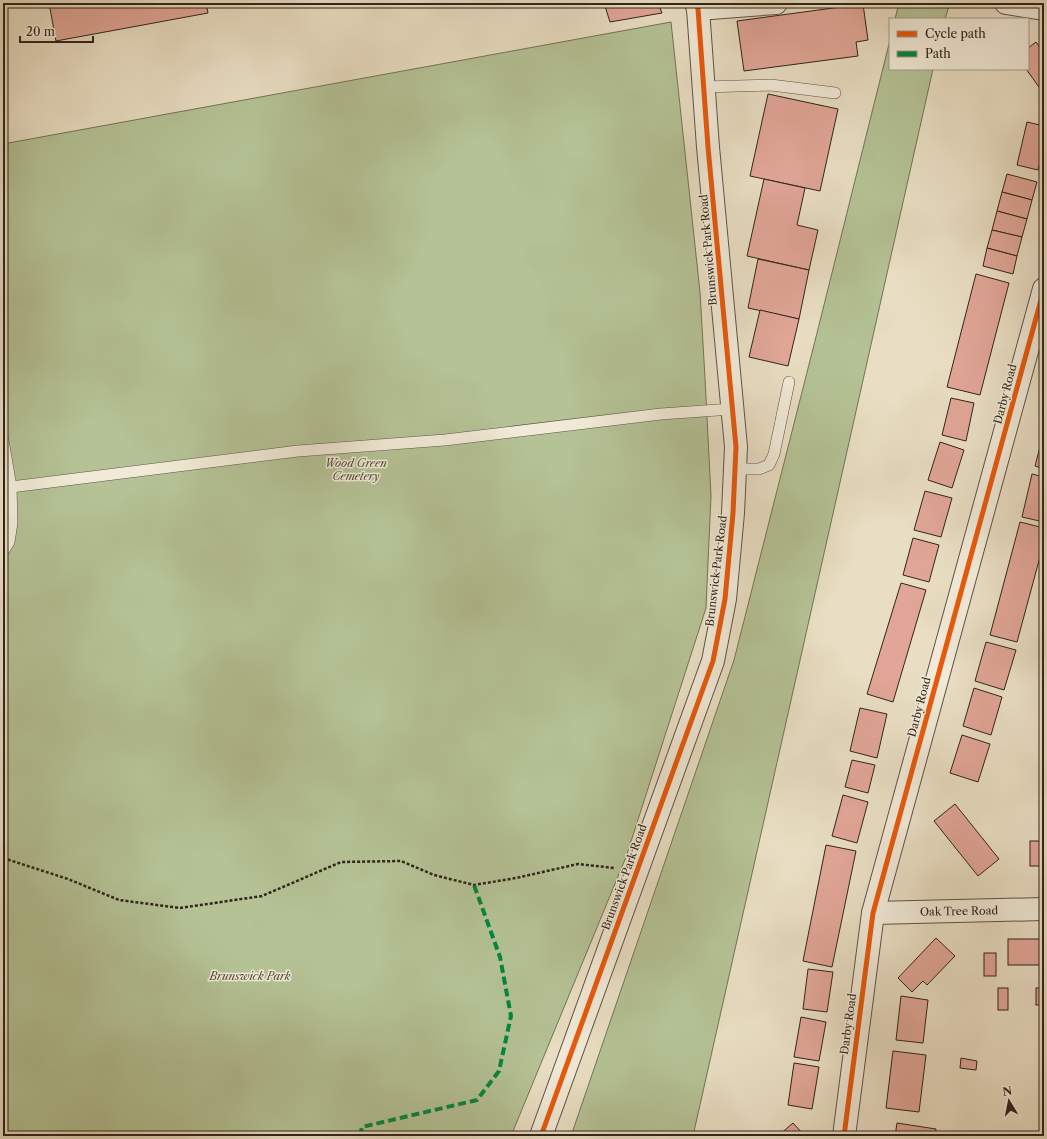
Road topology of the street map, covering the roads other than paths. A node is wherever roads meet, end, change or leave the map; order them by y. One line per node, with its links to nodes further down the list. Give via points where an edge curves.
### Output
1 (776, 3): 3 (street)
2 (1006, 3): 4 (street)
3 (697, 6): 5 (street, Brunswick Park Road)
4 (1044, 9)
5 (704, 87): 6 (lane, via 772,85); 9 (street, Brunswick Park Road)
6 (835, 93)
7 (1044, 289): 15 (street, Darby Road)
8 (789, 382): 11 (lane, via 774,454 769,465 759,469)
9 (732, 409): 11 (street, Brunswick Park Road, via 736,447); 12 (lane, via 661,414 445,440 298,451)
10 (3, 440): 12 (lane)
11 (735, 470): 16 (street, Brunswick Park Road, via 725,599 713,661)
12 (11, 487): 13 (lane, via 12,523 9,542)
13 (3, 552)
14 (1044, 910): 15 (street, Oak Tree Road)
15 (873, 913): 17 (street, Darby Road)
16 (541, 1136)
17 (844, 1136)

